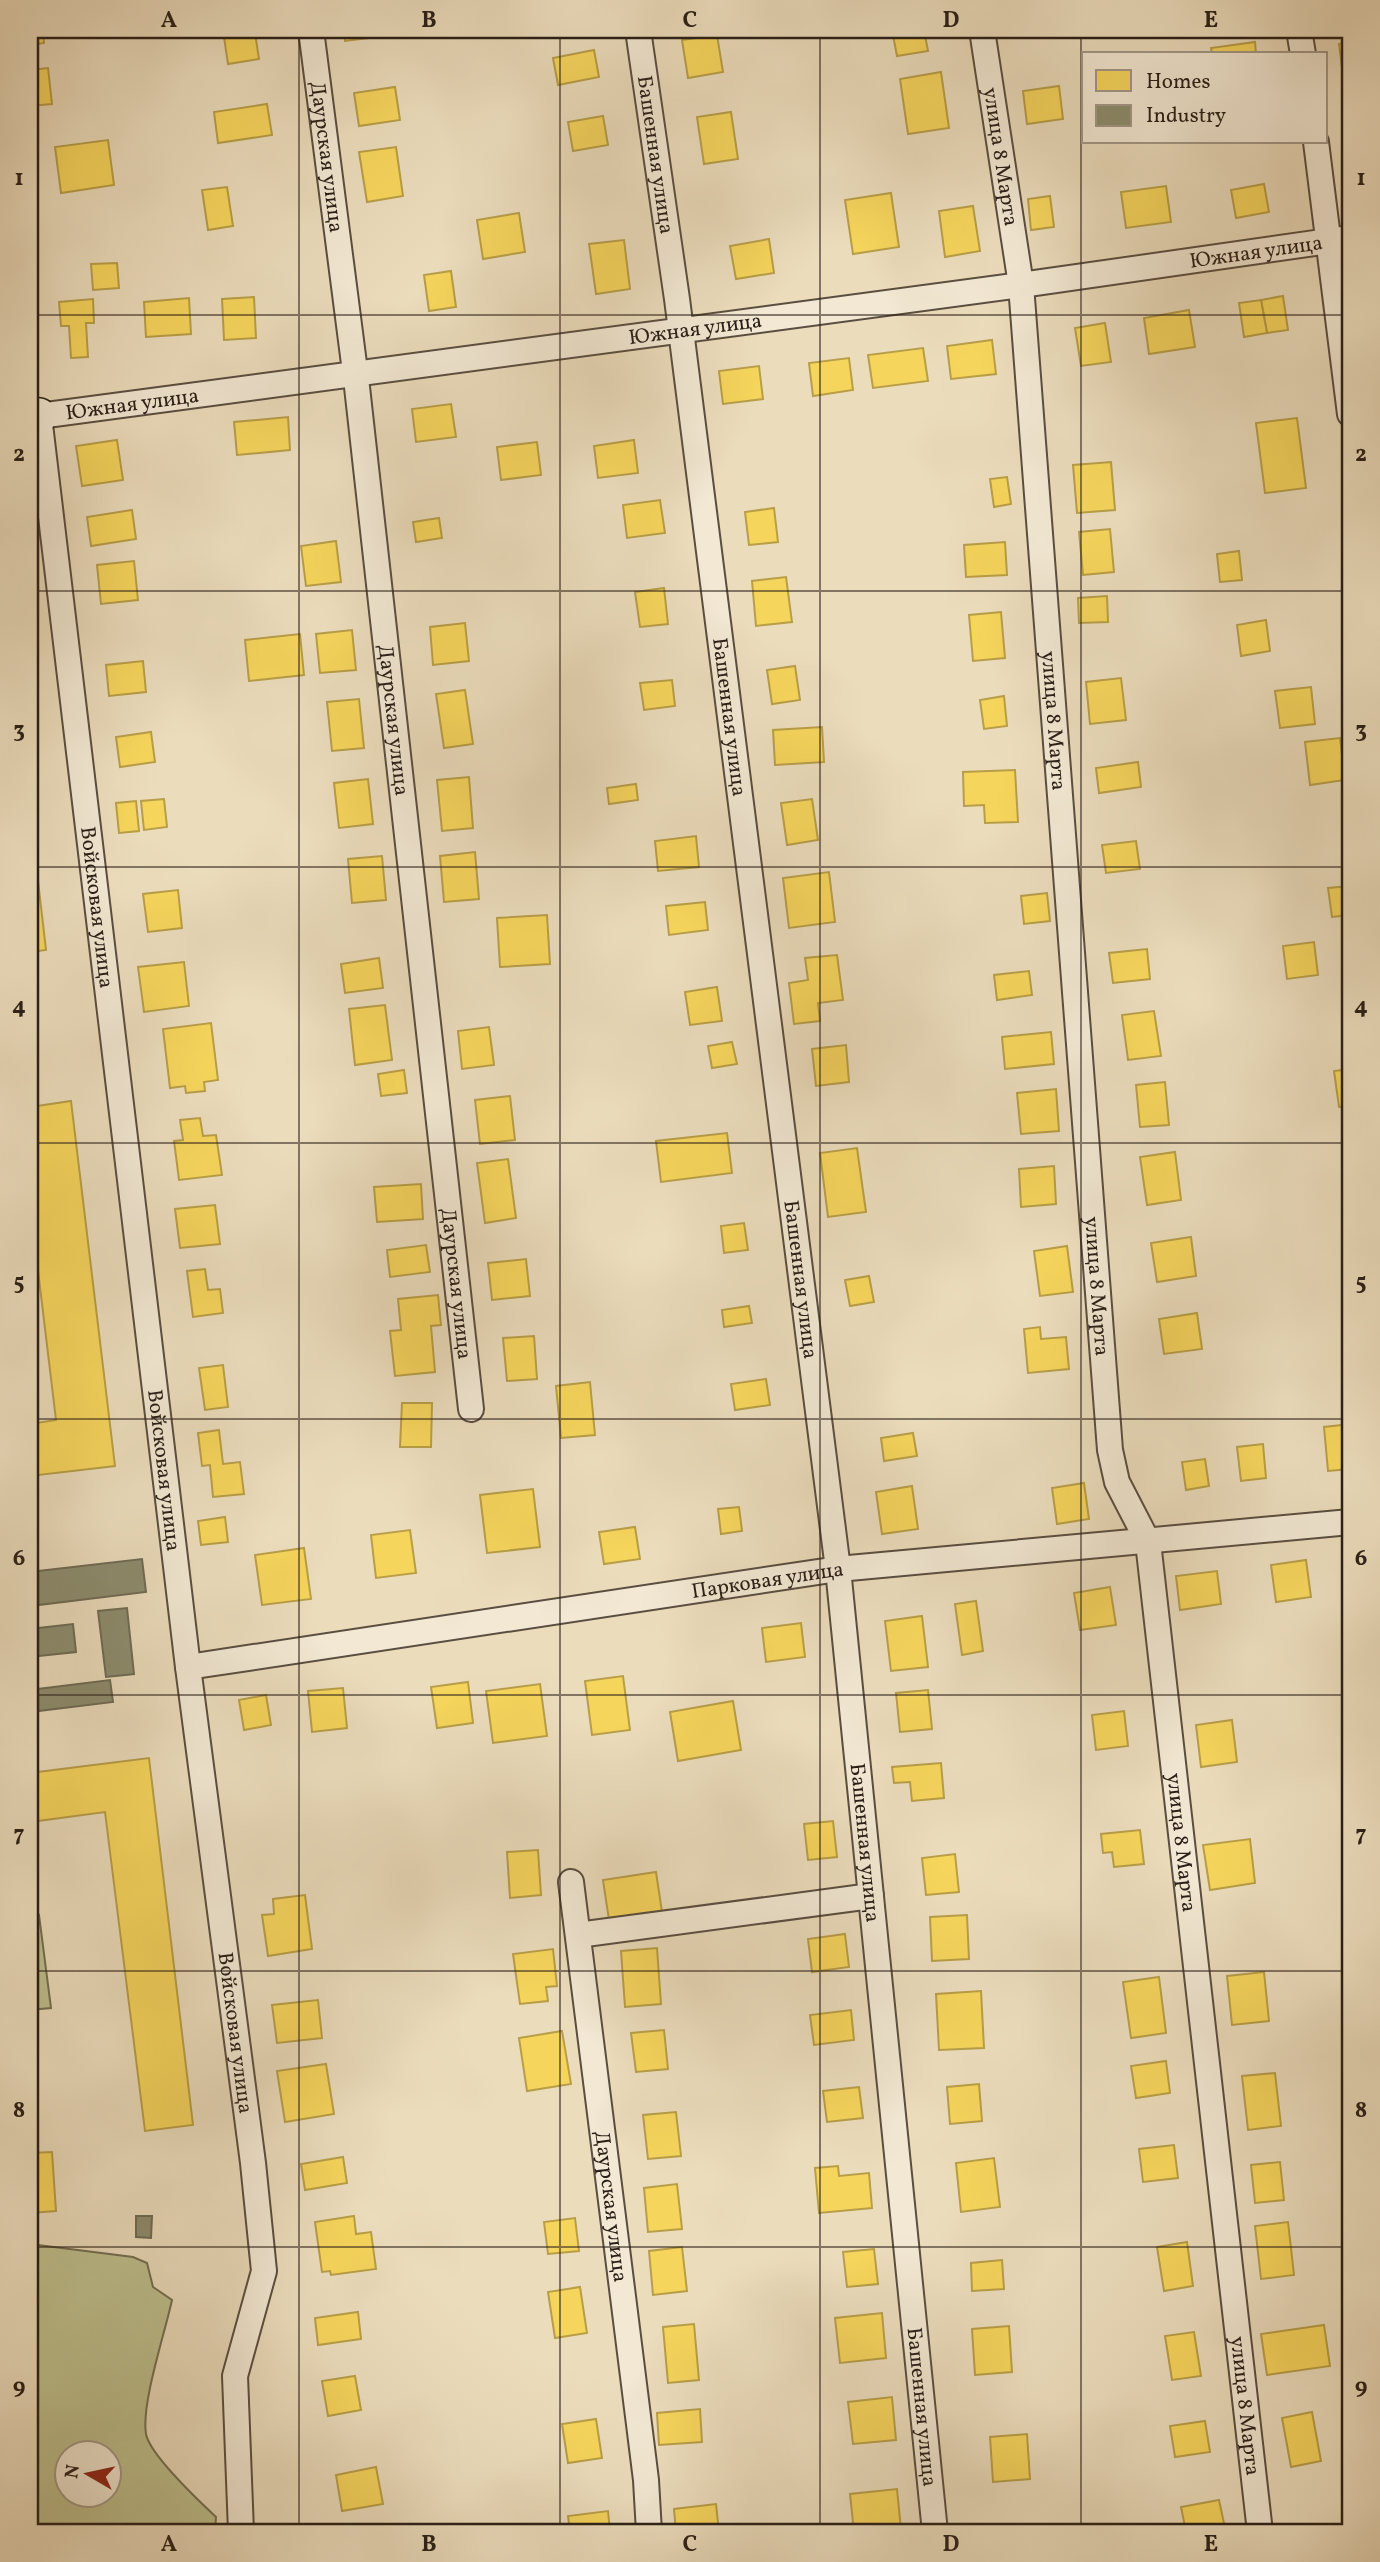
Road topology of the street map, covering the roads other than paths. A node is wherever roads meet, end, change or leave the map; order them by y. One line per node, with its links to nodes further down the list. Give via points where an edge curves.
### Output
1 (312, 30): 10 (street, Даурская улица)
2 (638, 30): 9 (street, Башенная улица)
3 (982, 30): 8 (street, улица 8 Марта)
4 (1299, 30): 5 (street)
5 (1303, 52)
6 (1316, 144): 7 (street)
7 (1340, 239): 8 (street, Южная улица); 11 (street)
8 (1021, 285): 9 (street, Южная улица); 15 (street, улица 8 Марта, via 1110,1450 1117,1482)
9 (680, 328): 10 (street, Южная улица); 16 (street, Башенная улица)
10 (355, 372): 12 (street, Южная улица); 13 (street, Даурская улица)
11 (1350, 414)
12 (33, 415): 17 (street, Войсковая улица)
13 (471, 1409)
14 (1350, 1522): 15 (street, Парковая улица)
15 (1148, 1542): 16 (street, Парковая улица); 24 (street, улица 8 Марта)
16 (838, 1569): 17 (street, Парковая улица); 19 (street, Башенная улица)
17 (188, 1667): 21 (street, Войсковая улица, via 264,2271 234,2376)
18 (571, 1882): 20 (street, Даурская улица)
19 (871, 1896): 20 (street); 23 (street, Башенная улица)
20 (578, 1936): 22 (street, Даурская улица)
21 (241, 2532)
22 (649, 2532)
23 (935, 2532)
24 (1260, 2532)

